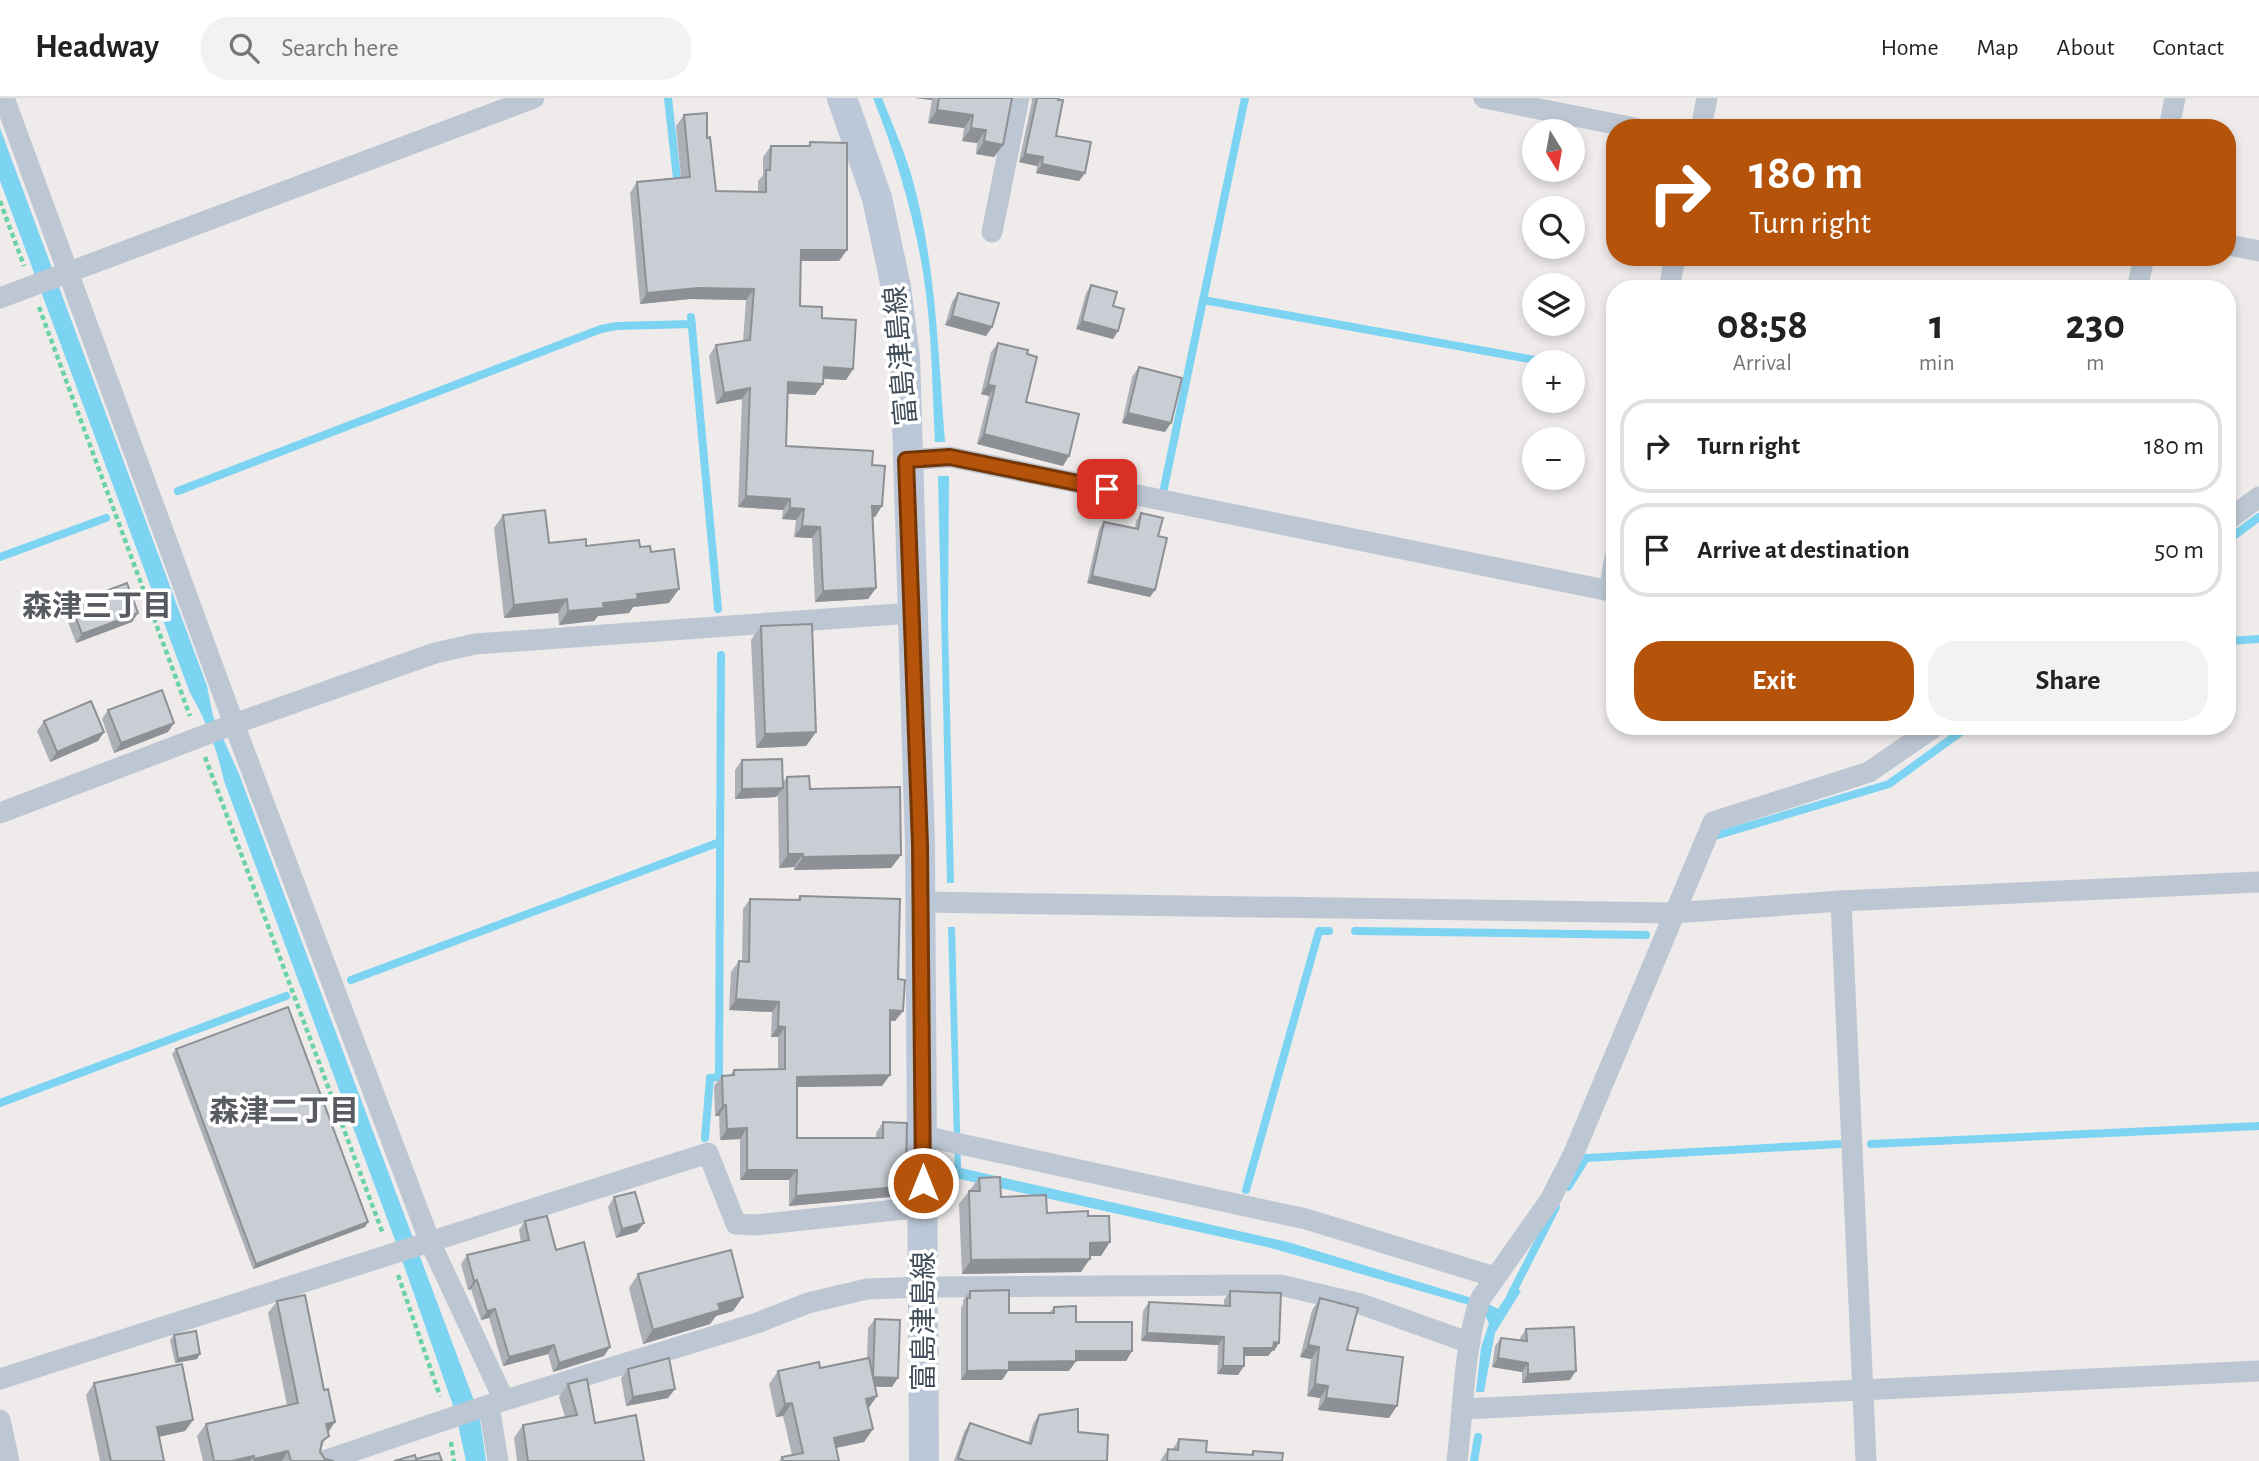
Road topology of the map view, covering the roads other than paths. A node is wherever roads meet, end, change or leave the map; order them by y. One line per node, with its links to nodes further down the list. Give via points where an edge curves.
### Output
1 (4, 98): 14 (street)
2 (534, 98): 14 (street)
3 (842, 98): 16 (main road, 富島津島線, via 877,198 896,286 905,357)
4 (1019, 98): 11 (street)
5 (1484, 98): 10 (street)
6 (1707, 98): 8 (street)
7 (2175, 98): 9 (street)
8 (1703, 119)
9 (2171, 119)
10 (1606, 122)
11 (992, 232)
12 (2236, 247): 13 (street)
13 (2259, 251)
14 (65, 274): 15 (street); 21 (street)
15 (0, 298)
16 (906, 460): 19 (street, via 950,457); 20 (main road, 富島津島線)
17 (2259, 497): 18 (street)
18 (2236, 514)
19 (1606, 591)
20 (912, 613): 21 (street, via 475,644 435,653); 26 (main road, 富島津島線)
21 (215, 731): 23 (street); 30 (street)
22 (1923, 735): 27 (street, via 1869,772 1713,822)
23 (0, 813)
24 (2259, 882): 25 (street)
25 (1841, 901): 27 (street); 36 (street)
26 (920, 902): 27 (street); 28 (main road, 富島津島線)
27 (1673, 914): 31 (street, via 1573,1154 1550,1200)
28 (946, 1141): 29 (main road, 富島津島線); 31 (street, via 1306,1219)
29 (923, 1207): 30 (street, via 736,1224 708,1153); 32 (main road, 富島津島線)
30 (425, 1243): 35 (street); 37 (street)
31 (1495, 1277): 33 (street, via 1479,1304)
32 (922, 1287): 33 (street, via 1280,1285 1361,1304); 37 (street, via 867,1290 808,1303 757,1323); 43 (main road, 富島津島線)
33 (1470, 1343): 38 (street)
34 (2259, 1371): 36 (street)
35 (0, 1379)
36 (1863, 1390): 38 (street); 45 (street)
37 (492, 1404): 41 (street); 42 (street)
38 (1463, 1409): 44 (street)
39 (0, 1420): 40 (street)
40 (9, 1461)
41 (324, 1461)
42 (498, 1461)
43 (924, 1461)
44 (1457, 1461)
45 (1866, 1461)

